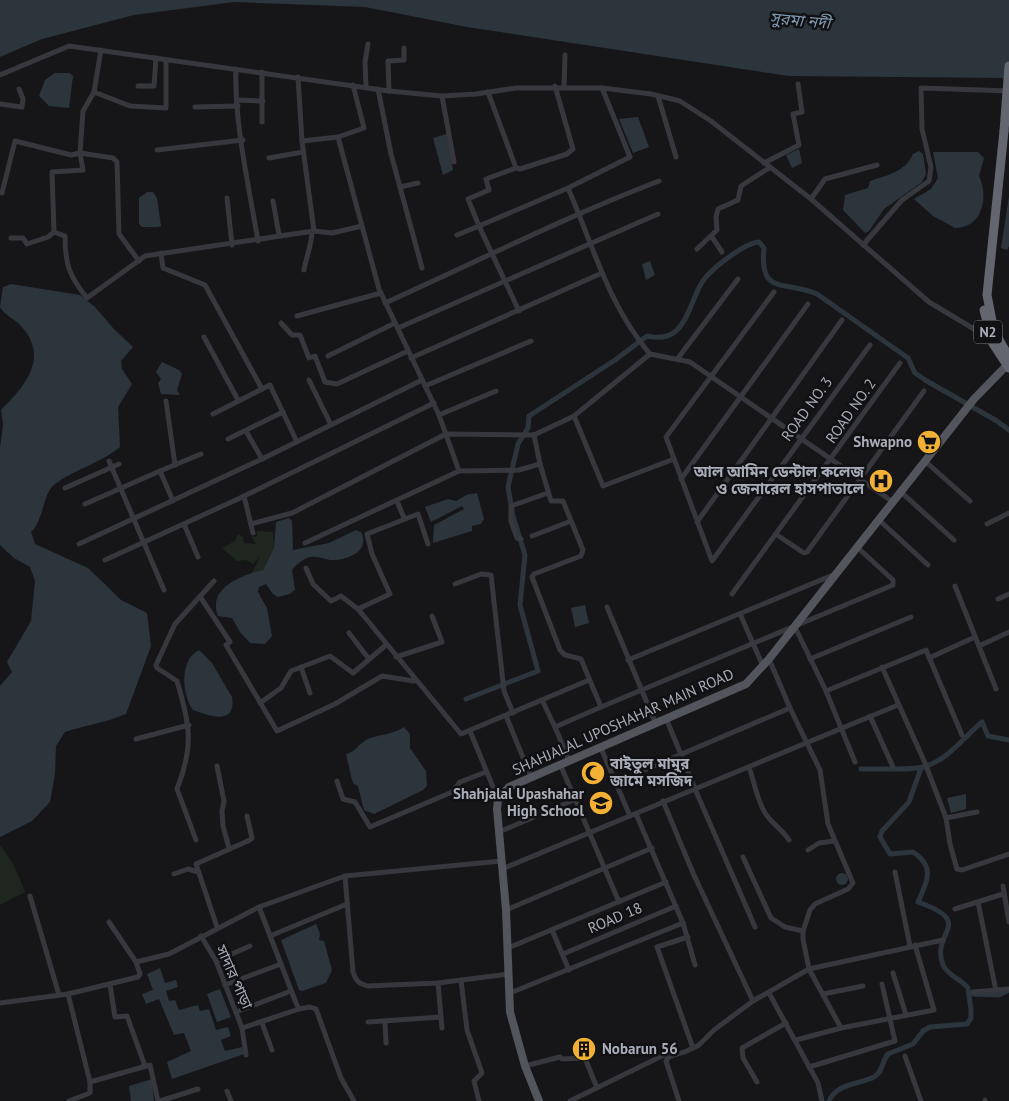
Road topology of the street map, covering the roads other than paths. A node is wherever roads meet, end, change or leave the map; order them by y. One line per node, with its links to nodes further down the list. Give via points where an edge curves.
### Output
1 (368, 44): 16 (street)
2 (404, 48): 21 (street, via 404,60 388,61)
3 (101, 50): 5 (street); 10 (street, via 68,46); 22 (street)
4 (565, 55): 17 (street)
5 (156, 58): 6 (street); 14 (street, via 154,86)
6 (166, 60): 8 (street); 22 (street, via 166,108 130,106)
7 (1009, 66): 87 (highway, N2, bridge, via 987,295)
8 (236, 68): 9 (street); 28 (street)
9 (262, 72): 11 (street); 27 (street)
10 (0, 74)
11 (298, 77): 13 (street); 34 (street)
12 (798, 84): 41 (street, via 802,112 793,114 799,145)
13 (353, 85): 16 (street); 32 (street, via 364,128)
14 (138, 86)
15 (554, 86): 17 (street); 23 (street); 43 (street, via 573,149 567,154)
16 (366, 87): 20 (street)
17 (564, 87): 18 (street)
18 (602, 88): 26 (street); 49 (street, via 630,157)
19 (19, 89): 29 (street, via 22,107)
20 (378, 89): 21 (street); 48 (street)
21 (389, 91): 25 (street)
22 (94, 92): 37 (street, via 83,110)
23 (488, 92): 25 (street); 43 (street)
24 (1009, 92): 67 (street, via 921,88 922,129 932,167 929,181 902,200)
25 (442, 96): 40 (street)
26 (658, 96): 38 (street); 41 (street, via 680,101 696,111)
27 (263, 101): 28 (street); 31 (street)
28 (238, 103): 30 (street); 33 (street)
29 (0, 104)
30 (195, 107)
31 (262, 122)
32 (338, 137): 34 (street); 56 (street)
33 (242, 140): 35 (street); 64 (street)
34 (302, 141): 36 (street)
35 (157, 150)
36 (303, 152): 39 (street); 58 (street)
37 (80, 153): 45 (street, via 71,155 15,142); 59 (street, via 83,170 52,172); 72 (street, via 113,158 117,162 119,234)
38 (676, 157)
39 (269, 158)
40 (454, 162)
41 (764, 163): 44 (street)
42 (876, 164): 52 (street, via 825,178)
43 (516, 168): 57 (street, via 486,179 489,190 468,199)
44 (769, 168): 52 (street); 62 (street, via 741,186 738,200 718,209 717,230)
45 (3, 179): 50 (street)
46 (659, 181): 54 (street)
47 (418, 183): 48 (street)
48 (400, 187): 73 (street)
49 (568, 188): 54 (street); 57 (street)
50 (2, 193)
51 (227, 198): 66 (street)
52 (811, 199): 67 (street)
53 (273, 201): 60 (street)
54 (579, 213): 65 (street); 71 (street)
55 (658, 214): 65 (street)
56 (362, 226): 58 (street, via 332,233); 79 (street)
57 (479, 226): 61 (street); 71 (street)
58 (313, 231): 60 (street); 74 (street)
59 (54, 232): 63 (street, via 27,244 23,238); 72 (street, via 65,236 65,259 73,281 86,298)
60 (279, 235): 64 (street)
61 (457, 236)
62 (712, 237): 68 (street); 69 (street)
63 (11, 238)
64 (258, 241): 66 (street)
65 (591, 244): 75 (street); 77 (street)
66 (232, 245): 70 (street)
67 (862, 246): 87 (street, via 929,302 979,332)
68 (697, 249)
69 (722, 252)
70 (161, 253): 72 (street); 101 (street, via 164,268 205,285)
71 (492, 255): 77 (street); 80 (street)
72 (138, 261)
73 (422, 268)
74 (304, 270)
75 (602, 273): 82 (street); 92 (street)
76 (738, 279): 95 (street)
77 (504, 281): 82 (street); 86 (street)
78 (774, 292): 98 (street)
79 (381, 293): 80 (street); 83 (street)
80 (384, 303): 86 (street)
81 (808, 304): 104 (street)
82 (519, 311): 94 (street)
83 (297, 316)
84 (842, 320): 112 (street)
85 (281, 323): 91 (street, via 292,335 300,335 309,358 315,356 325,382 330,384 337,384)
86 (396, 326): 91 (street); 93 (street)
87 (991, 333): 97 (highway, N2)
88 (204, 337): 105 (street)
89 (531, 341): 100 (street)
90 (870, 345): 117 (street, ROAD NO. 3)
91 (408, 351): 94 (street)
92 (650, 354): 95 (street); 111 (street)
93 (328, 356)
94 (411, 358): 100 (street)
95 (678, 358): 98 (street)
96 (900, 363): 123 (street, ROAD NO. 2)
97 (1008, 363): 125 (main road, SHAHJALAL UPOSHAHAR MAIN ROAD, via 974,399)
98 (713, 377): 104 (street); 122 (street, via 666,437)
99 (309, 380): 113 (street)
100 (423, 383): 107 (street); 113 (street)
101 (262, 389): 105 (street); 108 (street, via 270,385)
102 (496, 390): 110 (street)
103 (924, 391): 133 (street)
104 (742, 396): 112 (street); 132 (street)
105 (238, 400): 109 (street)
106 (166, 401): 128 (street)
107 (434, 403): 110 (street); 138 (street)
108 (283, 412): 114 (street); 119 (street)
109 (213, 414)
110 (439, 415): 115 (street)
111 (574, 416): 116 (street); 122 (street, via 603,486)
112 (772, 418): 117 (street); 149 (street)
113 (331, 425): 119 (street)
114 (246, 431): 118 (street); 121 (street)
115 (446, 434): 116 (street); 130 (street); 150 (street, via 292,513)
116 (533, 435): 127 (street)
117 (800, 438): 123 (street); 149 (street, ROAD NO. 3, via 712,561)
118 (228, 439)
119 (297, 442): 121 (street)
120 (200, 454): 128 (street)
121 (262, 459): 140 (street)
122 (674, 459): 132 (street)
123 (832, 460): 133 (street); 154 (street, ROAD NO. 2)
124 (109, 461): 129 (street)
125 (926, 462): 137 (main road, SHAHJALAL UPOSHAHAR MAIN ROAD); 139 (street)
126 (119, 464): 129 (street)
127 (540, 464): 130 (street, via 520,470); 136 (street)
128 (175, 465): 131 (street)
129 (112, 467): 134 (street); 135 (street)
130 (459, 471): 141 (street)
131 (160, 472): 135 (street); 140 (street)
132 (681, 478): 149 (street)
133 (859, 479): 142 (street); 154 (street, via 807,552)
134 (65, 488)
135 (121, 489): 143 (street); 146 (street)
136 (548, 492): 148 (street, via 551,500 563,501); 156 (street, via 513,506 511,521)
137 (901, 492): 142 (main road, SHAHJALAL UPOSHAHAR MAIN ROAD); 157 (street)
138 (244, 496): 150 (street); 151 (street)
139 (970, 500)
140 (173, 501): 146 (street)
141 (397, 501): 145 (street); 159 (street)
142 (893, 502): 147 (main road, SHAHJALAL UPOSHAHAR MAIN ROAD)
143 (85, 504)
144 (1009, 513): 152 (street)
145 (404, 518): 161 (street, via 418,514); 177 (street, via 367,534 390,594)
146 (133, 520): 158 (street); 160 (street)
147 (879, 520): 162 (main road, SHAHJALAL UPOSHAHAR MAIN ROAD); 165 (street)
148 (571, 521): 155 (street); 197 (street, via 583,554 532,576 560,650 565,655 581,659)
149 (697, 522)
150 (250, 523): 153 (street)
151 (184, 524): 158 (street); 163 (street)
152 (987, 524)
153 (253, 532)
154 (777, 535): 172 (street, ROAD NO. 2)
155 (532, 536)
156 (520, 539)
157 (954, 540)
158 (145, 543): 164 (street); 171 (street)
159 (305, 543)
160 (79, 544)
161 (428, 544)
162 (857, 547): 167 (main road, SHAHJALAL UPOSHAHAR MAIN ROAD); 181 (street, via 893,580 893,585)
163 (198, 557)
164 (105, 560)
165 (928, 565)
166 (306, 568): 177 (street, via 313,584 331,601 341,596)
167 (836, 574): 178 (street); 181 (main road, SHAHJALAL UPOSHAHAR MAIN ROAD)
168 (214, 581): 174 (street)
169 (455, 584): 208 (street, via 481,574 491,575 502,681)
170 (955, 586): 184 (street)
171 (164, 590)
172 (732, 594)
173 (1009, 594): 175 (street)
174 (201, 598): 204 (street, via 230,642 226,645); 213 (street, via 175,624 156,665 177,681)
175 (998, 599)
176 (607, 607): 193 (street)
177 (358, 609): 186 (street)
178 (740, 614): 185 (street); 193 (street)
179 (432, 616): 188 (street, via 442,642)
180 (912, 617): 191 (street)
181 (795, 626): 185 (street); 190 (main road, SHAHJALAL UPOSHAHAR MAIN ROAD); 191 (street)
182 (1009, 632): 187 (street)
183 (349, 633): 192 (street)
184 (975, 637): 187 (street); 189 (street)
185 (753, 644): 194 (street); 200 (street)
186 (386, 645): 188 (street); 192 (street)
187 (979, 646): 199 (street)
188 (396, 657): 198 (street)
189 (929, 658): 196 (street, via 925,650); 217 (street)
190 (769, 659): 194 (main road, SHAHJALAL UPOSHAHAR MAIN ROAD); 207 (street)
191 (810, 659): 201 (street)
192 (368, 660): 195 (street, via 353,673 330,656)
193 (628, 660): 200 (street)
194 (763, 666): 211 (main road, SHAHJALAL UPOSHAHAR MAIN ROAD, via 746,684)
195 (301, 667): 202 (street); 204 (street, via 291,672 281,688)
196 (882, 667): 201 (street); 205 (street)
197 (589, 680): 203 (street); 206 (street)
198 (414, 681): 204 (street, via 382,676 335,704 277,731); 216 (street, via 461,734)
199 (996, 689)
200 (641, 690): 206 (street); 212 (street)
201 (826, 691): 215 (street)
202 (310, 693)
203 (542, 700): 208 (street); 214 (street)
204 (260, 703)
205 (898, 705): 210 (street); 239 (street, via 928,769)
206 (600, 708): 214 (street)
207 (790, 708): 219 (street); 221 (street)
208 (513, 713): 209 (street)
209 (506, 716): 216 (street); 229 (street)
210 (870, 716): 215 (street); 226 (street)
211 (666, 718): 212 (main road, SHAHJALAL UPOSHAHAR MAIN ROAD); 221 (street)
212 (655, 722): 220 (main road, SHAHJALAL UPOSHAHAR MAIN ROAD)
213 (189, 725): 218 (street); 242 (street, via 189,749 177,789)
214 (555, 728): 222 (street)
215 (841, 729): 219 (street); 223 (street)
216 (470, 731): 228 (street)
217 (962, 735)
218 (136, 739)
219 (806, 743): 227 (street); 244 (street, via 820,770 828,824)
220 (600, 746): 222 (main road, SHAHJALAL UPOSHAHAR MAIN ROAD); 231 (street)
221 (680, 754): 231 (street); 232 (street)
222 (570, 760): 224 (main road, SHAHJALAL UPOSHAHAR MAIN ROAD)
223 (855, 762)
224 (560, 764): 229 (main road, SHAHJALAL UPOSHAHAR MAIN ROAD); 234 (street)
225 (217, 766): 245 (street)
226 (893, 766)
227 (749, 767): 232 (street); 243 (street, via 764,812)
228 (486, 772): 230 (street, via 460,782 452,792 370,827 355,802 343,799); 233 (street)
229 (531, 777): 233 (main road, SHAHJALAL UPOSHAHAR MAIN ROAD, via 509,787)
230 (337, 782)
231 (616, 782): 237 (street)
232 (695, 789): 235 (street); 271 (street)
233 (498, 799): 240 (main road)
234 (576, 799): 240 (street); 241 (street)
235 (663, 801): 237 (street); 306 (street)
236 (977, 812): 239 (street)
237 (633, 815): 241 (street); 246 (street)
238 (247, 816): 245 (street, via 252,839)
239 (946, 818): 248 (street, via 959,870)
240 (498, 832): 250 (main road)
241 (591, 832): 250 (street); 251 (street)
242 (196, 840)
243 (789, 840)
244 (834, 841): 247 (street); 273 (street, via 853,883 848,889 815,904)
245 (230, 848): 252 (street, via 196,864)
246 (652, 848): 251 (street); 256 (street)
247 (808, 850)
248 (1009, 854)
249 (743, 857): 273 (street, via 771,918 785,928)
250 (502, 865): 255 (street); 266 (main road)
251 (605, 868): 260 (street); 266 (street)
252 (198, 872): 254 (street, via 188,869); 270 (street)
253 (895, 872): 279 (street)
254 (174, 874)
255 (345, 876): 262 (street); 264 (street)
256 (666, 882): 260 (street); 263 (street)
257 (1003, 886): 258 (street)
258 (1003, 894): 261 (street); 268 (street)
259 (30, 896): 302 (street)
260 (619, 902): 272 (street)
261 (978, 902): 265 (street); 298 (street)
262 (347, 904): 275 (street); 291 (street, via 356,980 367,986)
263 (676, 906): 269 (street); 281 (street, ROAD 18)
264 (259, 907): 270 (street); 275 (street)
265 (955, 909)
266 (506, 910): 280 (main road)
267 (110, 922): 283 (street)
268 (1009, 922)
269 (683, 923): 276 (street); 287 (street)
270 (217, 927): 274 (street)
271 (755, 927)
272 (552, 930): 280 (street); 281 (street)
273 (803, 931): 286 (street)
274 (201, 936): 282 (street, সাদার পাড়া); 283 (street, via 169,954)
275 (270, 936): 284 (street)
276 (688, 937): 285 (street); 321 (street, via 657,947)
277 (943, 940): 279 (street)
278 (250, 946): 282 (street)
279 (913, 946): 286 (street); 309 (street, via 934,1010)
280 (508, 948): 289 (main road)
281 (563, 954): 287 (street)
282 (216, 961): 294 (street, সাদার পাড়া)
283 (136, 962): 293 (street, via 138,977)
284 (281, 964): 294 (street); 297 (street)
285 (695, 965)
286 (809, 969): 301 (street); 304 (street)
287 (569, 970): 300 (street)
288 (893, 973): 309 (street)
289 (509, 974): 290 (street); 300 (main road)
290 (461, 980): 291 (street); 338 (street, via 467,1030 482,1073 474,1081)
291 (438, 983): 310 (street)
292 (882, 984): 311 (street)
293 (110, 985): 303 (street); 326 (street, via 116,1017 127,1016)
294 (225, 985): 308 (street, সাদার পাড়া)
295 (863, 986): 304 (street)
296 (1009, 989): 298 (street)
297 (291, 991): 307 (street); 308 (street)
298 (996, 991): 299 (street)
299 (972, 992)
300 (510, 993): 327 (main road, via 510,1012)
301 (769, 993): 306 (street); 315 (street)
302 (59, 994): 303 (street); 305 (street)
303 (68, 994): 329 (street)
304 (823, 994): 318 (street)
305 (1, 1001)
306 (753, 1001): 321 (street)
307 (299, 1009): 313 (street, সাদার পাড়া); 337 (street, via 316,1009 341,1078)
308 (236, 1012): 316 (street, সাদার পাড়া)
309 (906, 1015): 311 (street)
310 (441, 1017): 312 (street); 317 (street)
311 (890, 1018): 318 (street); 328 (street, via 894,1042)
312 (385, 1020): 314 (street); 320 (street)
313 (262, 1022): 316 (street, সাদার পাড়া); 322 (street)
314 (368, 1022)
315 (786, 1023): 319 (street); 330 (street, via 742,1048 743,1058)
316 (242, 1028): 323 (street)
317 (442, 1028)
318 (841, 1028): 319 (street)
319 (796, 1040): 328 (street)
320 (386, 1043)
321 (693, 1048): 325 (street)
322 (272, 1050)
323 (246, 1055)
324 (905, 1056): 343 (street)
325 (669, 1057): 331 (street, via 664,1055); 341 (street, via 667,1068)
326 (144, 1066): 329 (street); 335 (street, via 152,1068)
327 (525, 1066): 331 (street, via 560,1057 585,1058); 339 (main road)
328 (809, 1067): 342 (street, via 818,1083)
329 (90, 1082): 334 (street, via 90,1094)
330 (757, 1082)
331 (597, 1088): 340 (street)
332 (198, 1089): 335 (street)
333 (227, 1091): 336 (street)
334 (69, 1101)
335 (159, 1101)
336 (231, 1101)
337 (354, 1101)
338 (479, 1101)
339 (539, 1101)
340 (570, 1101)
341 (679, 1101)
342 (822, 1101)
343 (921, 1101)

